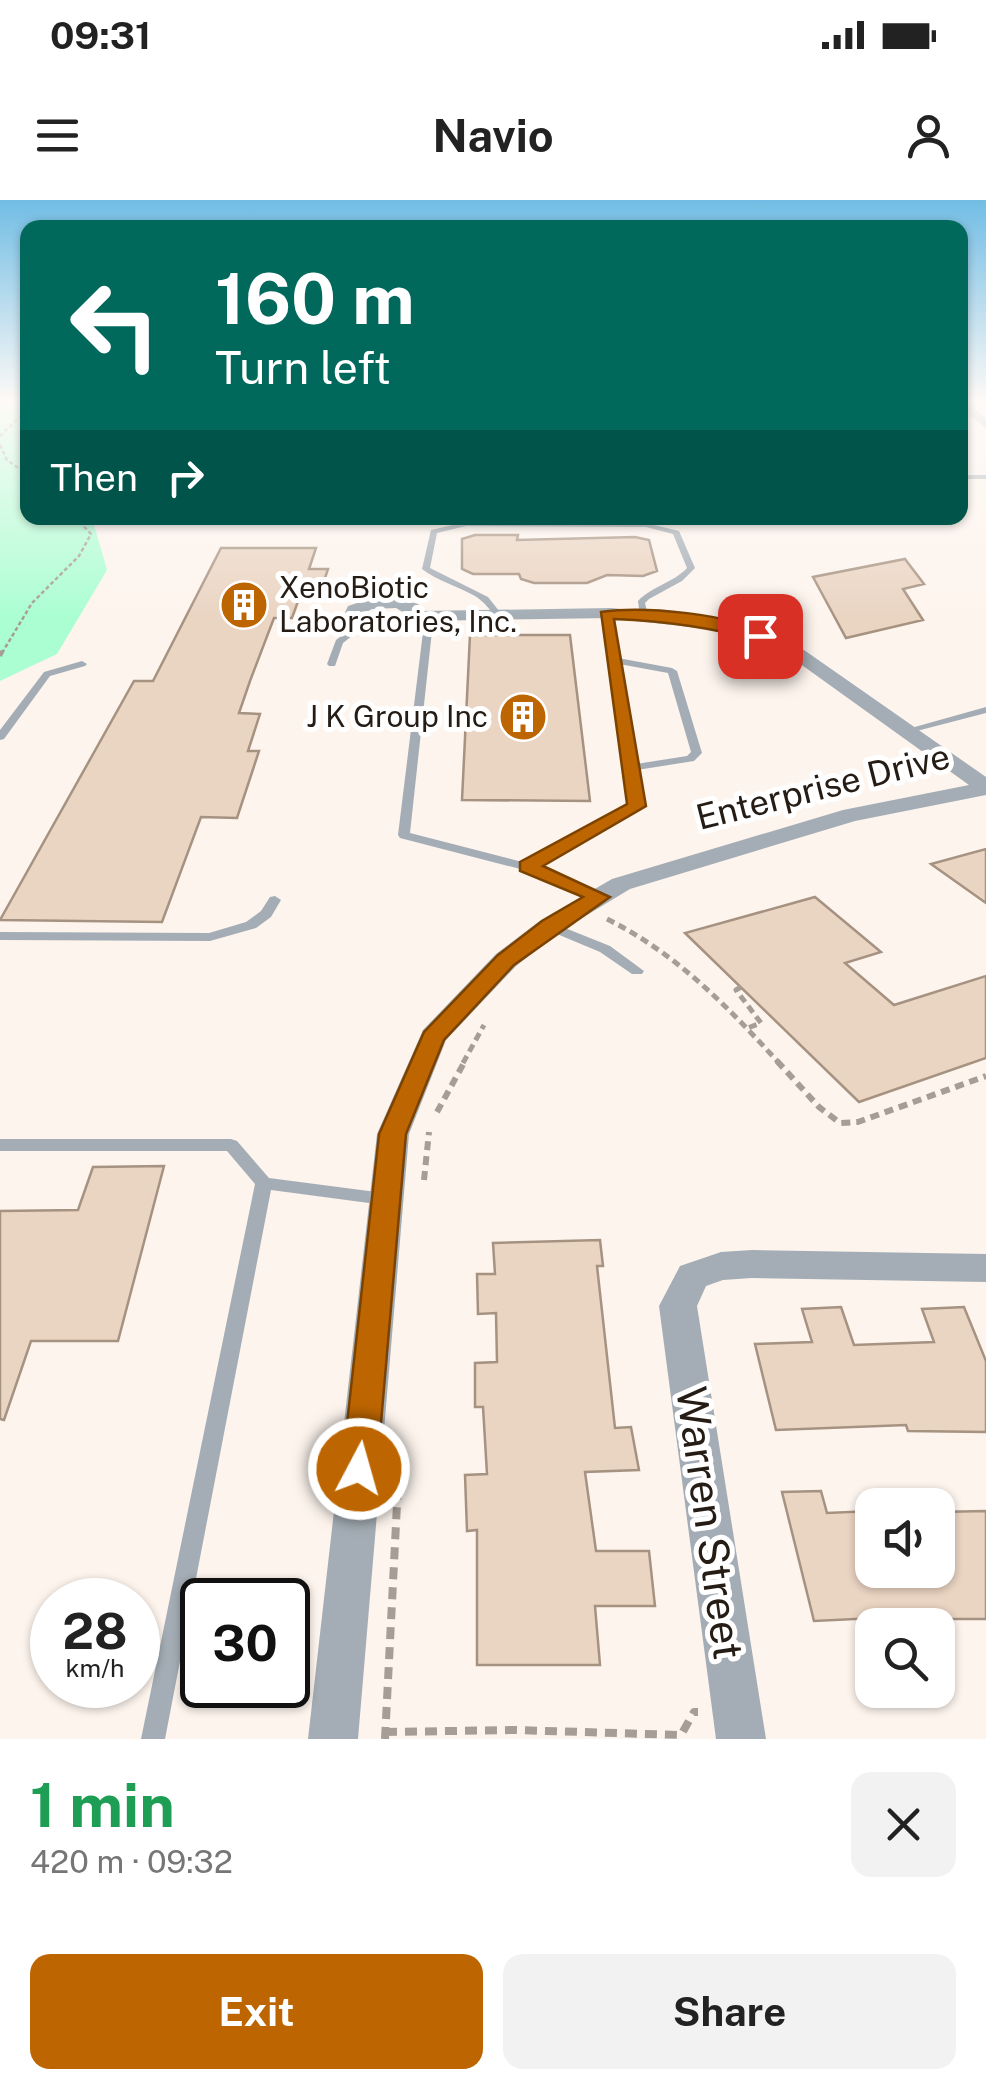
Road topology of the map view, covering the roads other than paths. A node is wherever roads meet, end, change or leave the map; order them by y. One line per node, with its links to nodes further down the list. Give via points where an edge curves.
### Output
1 (462, 525): 6 (lane, via 434,532 426,568 478,594)
2 (496, 525): 3 (lane)
3 (646, 525)
4 (646, 525): 7 (lane, via 680,539 691,568 682,581 648,592 640,602)
5 (606, 615): 6 (street); 7 (street); 12 (lane)
6 (499, 616): 9 (street)
7 (644, 616): 11 (street, via 726,625)
8 (789, 616): 11 (lane)
9 (413, 618): 10 (street, via 406,606 369,604 352,614); 20 (lane, via 428,631 404,835)
10 (363, 624): 14 (lane, via 339,642)
11 (760, 636): 16 (street, via 798,654)
12 (614, 660): 18 (lane); 18 (lane, via 672,671 697,754)
13 (82, 664): 17 (lane, via 47,674)
14 (332, 664)
15 (986, 710): 16 (lane)
16 (909, 730): 19 (street)
17 (0, 736)
18 (631, 768): 20 (lane, via 637,806)
19 (986, 788): 21 (street, Enterprise Drive, via 722,850)
20 (528, 866): 21 (lane)
21 (599, 897): 23 (street, Enterprise Drive)
22 (274, 900): 24 (lane, via 251,925 210,937)
23 (563, 932): 25 (lane, via 605,949); 28 (street, Enterprise Drive, via 506,960 432,1038 393,1134)
24 (0, 936)
25 (637, 972)
26 (0, 1145): 27 (lane, via 231,1144)
27 (264, 1183): 28 (lane); 31 (lane)
28 (385, 1199): 32 (street, Enterprise Drive)
29 (986, 1268): 30 (street, Warren Street, via 721,1266 693,1276 678,1306)
30 (739, 1723)
31 (153, 1739)
32 (333, 1739)

